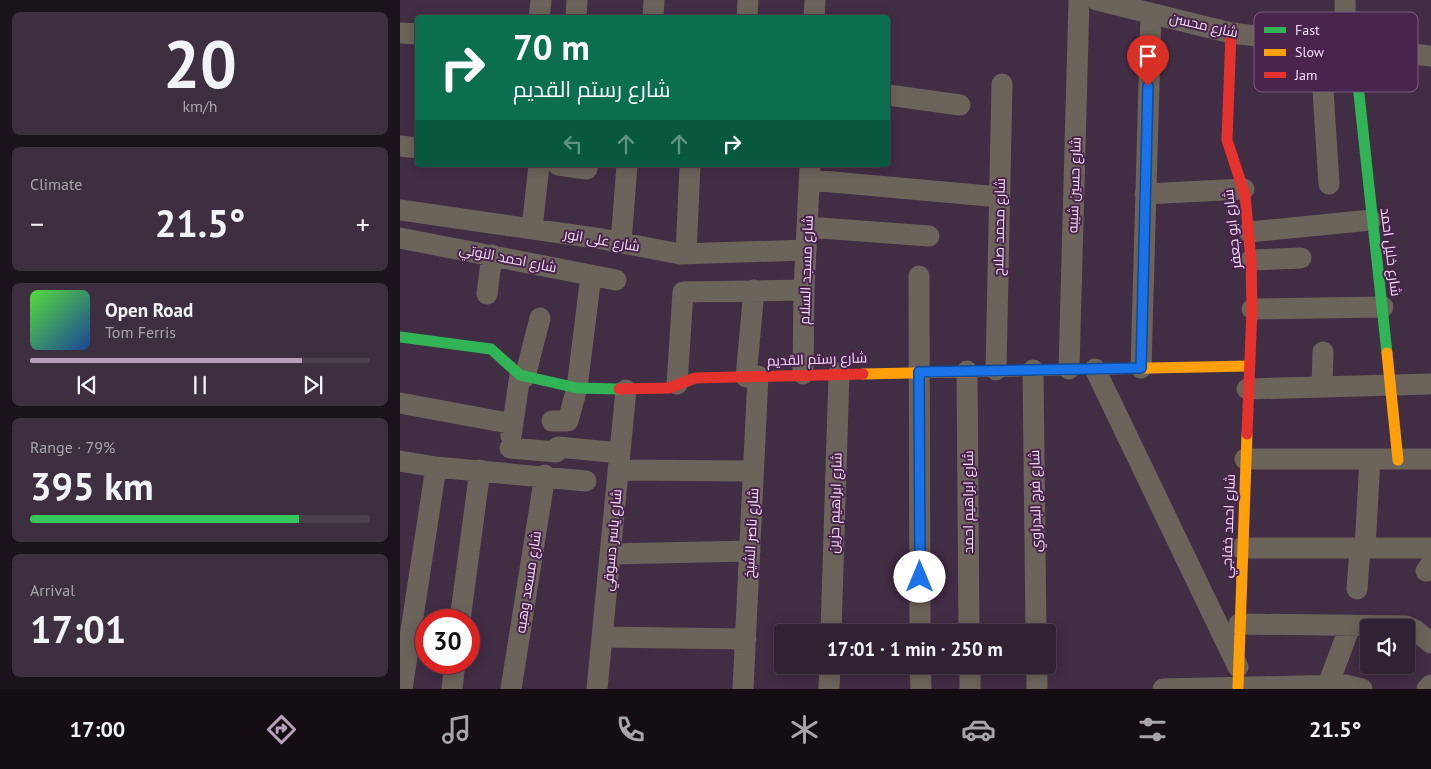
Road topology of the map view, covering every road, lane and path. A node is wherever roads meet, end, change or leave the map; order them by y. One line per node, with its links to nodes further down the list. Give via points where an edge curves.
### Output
1 (541, 0): 9 (street)
2 (578, 0): 10 (street)
3 (654, 0): 11 (street)
4 (748, 0): 12 (street)
5 (815, 0): 13 (street)
6 (1079, 0): 63 (street, شارع حسين شيبه)
7 (1097, 0): 8 (street, شارع محسن)
8 (1150, 13): 15 (street, شارع محسن); 35 (street)
9 (539, 15)
10 (576, 15)
11 (653, 15)
12 (747, 15)
13 (814, 15)
14 (400, 33): 16 (street)
15 (1231, 33): 17 (street, شارع محسن); 34 (street, شارع ابو جعفر, via 1227,140)
16 (415, 34)
17 (1254, 36)
18 (1418, 55): 19 (street, شارع محسن)
19 (1431, 56)
20 (1002, 84): 36 (street, شارع محمد صلاح)
21 (1323, 92): 33 (street)
22 (1355, 92): 38 (street, شارع خليل احمد)
23 (890, 96): 24 (street)
24 (960, 105)
25 (400, 146): 26 (street)
26 (415, 148)
27 (539, 167): 40 (street)
28 (579, 167): 31 (street)
29 (627, 167): 44 (street)
30 (690, 167): 46 (street)
31 (587, 168)
32 (810, 172): 36 (street); 39 (street, شارع مسجد السلام)
33 (1330, 184)
34 (1244, 189): 35 (street); 41 (street, شارع ابو جعفر)
35 (1146, 194): 62 (street)
36 (1000, 197): 65 (street, شارع محمد صلاح)
37 (400, 210): 40 (street, شارع على انور)
38 (1371, 220): 41 (street); 56 (street, شارع خليل احمد)
39 (807, 227): 42 (street); 45 (street, شارع مسجد السلام)
40 (532, 229): 44 (street, شارع على انور)
41 (1249, 232): 49 (street, شارع ابو جعفر)
42 (929, 236)
43 (400, 238): 47 (street, شارع احمد النوتي)
44 (621, 243): 46 (street, شارع على انور)
45 (806, 250): 46 (street, شارع على انور); 54 (street, شارع مسجد السلام)
46 (686, 254)
47 (492, 255): 50 (street, شارع احمد النوتي); 55 (street)
48 (1301, 258): 49 (street)
49 (1251, 260): 57 (street, شارع ابو جعفر)
50 (592, 275): 52 (street, شارع احمد النوتي); 77 (street)
51 (919, 276): 67 (street)
52 (616, 280)
53 (754, 290): 54 (street); 72 (street, شارع ناصر الشيخ); 73 (street, via 688,290 682,294)
54 (804, 290): 70 (street, شارع مسجد السلام)
55 (487, 294)
56 (1383, 307): 57 (street); 75 (street, شارع خليل احمد)
57 (1252, 309): 61 (street, شارع ابو جعفر)
58 (540, 318): 71 (street)
59 (400, 337): 71 (street, شارع رستم القديم, via 491,349)
60 (1323, 352): 76 (street)
61 (1249, 366): 62 (street, شارع رستم القديم); 78 (street, شارع احمد خفاجي)
62 (1141, 368): 64 (street, شارع رستم القديم)
63 (1070, 369): 64 (street, شارع رستم القديم); 66 (street, شارع رستم القديم)
64 (1094, 369): 118 (street)
65 (996, 370): 66 (street, شارع رستم القديم); 68 (street, شارع رستم القديم)
66 (1033, 370): 106 (street, شارع فرج البدراوي)
67 (919, 372): 68 (street, شارع رستم القديم); 69 (street, شارع رستم القديم); 104 (street)
68 (967, 372): 105 (street, شارع ابراهيم احمد)
69 (839, 373): 70 (street, شارع رستم القديم); 103 (street, شارع ابراهيم حزين)
70 (803, 374): 72 (street, شارع رستم القديم)
71 (523, 376): 77 (street, شارع رستم القديم); 82 (street)
72 (752, 377): 73 (street, شارع رستم القديم, via 695,378); 92 (street, شارع ناصر الشيخ)
73 (677, 384): 79 (street, شارع رستم القديم, via 669,388)
74 (1431, 384): 75 (street)
75 (1391, 385): 76 (street); 87 (street, شارع خليل احمد)
76 (1322, 387): 78 (street)
77 (577, 388): 79 (street, شارع رستم القديم); 81 (street, via 568,421)
78 (1247, 389): 86 (street, شارع احمد خفاجي)
79 (626, 390): 89 (street, شارع ياسر دسوقي)
80 (400, 403): 82 (street)
81 (552, 421)
82 (513, 424): 83 (street)
83 (510, 448): 89 (street, via 557,452 558,447); 93 (street)
84 (1370, 459): 86 (street); 87 (street); 97 (street)
85 (1431, 459): 87 (street)
86 (1245, 460): 96 (street, شارع احمد خفاجي)
87 (1398, 460)
88 (400, 461): 90 (street)
89 (619, 461): 92 (street); 100 (street, شارع ياسر دسوقي)
90 (436, 467): 91 (street); 109 (street)
91 (480, 470): 93 (street); 102 (street)
92 (754, 472): 99 (street, شارع ناصر الشيخ)
93 (507, 473): 94 (street)
94 (545, 475): 95 (street); 124 (street, شارع مسعد وهبه)
95 (586, 480)
96 (1241, 548): 97 (street); 107 (street, شارع احمد خفاجي)
97 (1363, 548): 98 (street); 101 (street)
98 (1431, 548)
99 (750, 550): 100 (street); 111 (street, شارع ناصر الشيخ)
100 (610, 554): 110 (street, شارع ياسر دسوقي)
101 (1357, 590)
102 (461, 609)
103 (831, 624)
104 (920, 624)
105 (969, 624)
106 (1036, 624)
107 (1239, 624): 108 (street); 118 (street, شارع احمد خفاجي)
108 (1350, 626): 112 (street, via 1406,626); 120 (street)
109 (405, 633): 122 (street)
110 (602, 636): 111 (street); 125 (street, شارع ياسر دسوقي)
111 (746, 639): 126 (street, شارع ناصر الشيخ)
112 (1431, 643)
113 (454, 674): 123 (street)
114 (830, 674): 127 (street)
115 (920, 674): 128 (street)
116 (970, 674): 129 (street)
117 (1037, 674): 130 (street)
118 (1238, 677): 121 (street); 132 (street)
119 (1431, 685): 133 (street)
120 (1345, 687): 121 (street)
121 (1272, 688)
122 (402, 689)
123 (452, 689)
124 (511, 689)
125 (597, 689)
126 (743, 689)
127 (829, 689)
128 (921, 689)
129 (970, 689)
130 (1037, 689)
131 (1163, 689): 132 (street)
132 (1189, 689)
133 (1427, 689)

